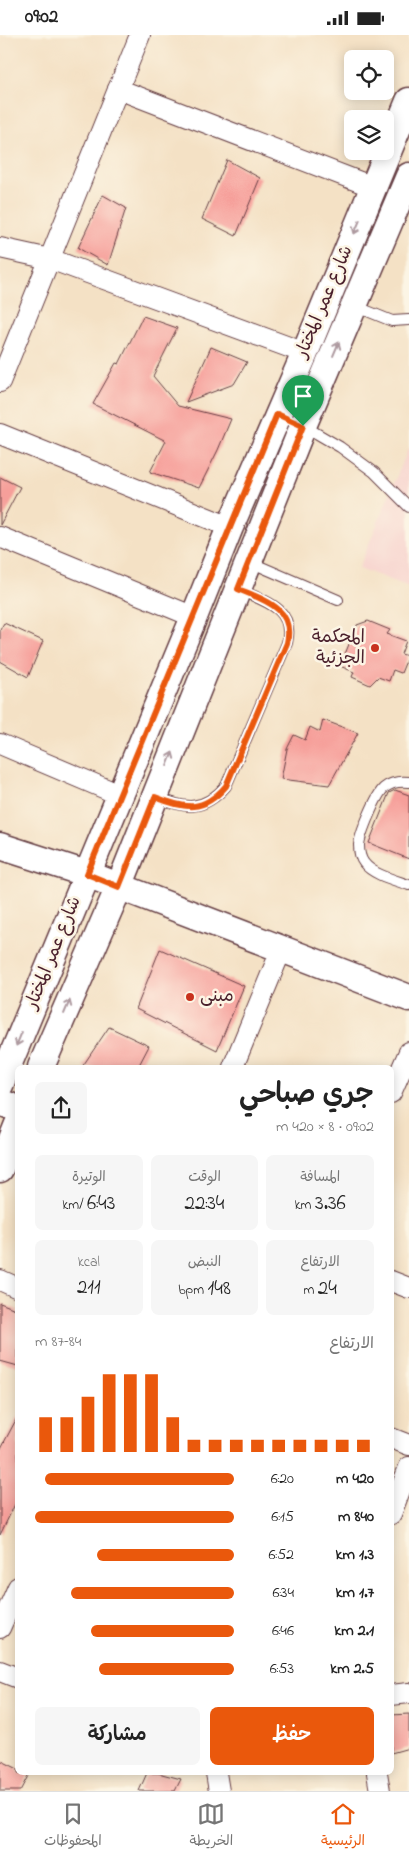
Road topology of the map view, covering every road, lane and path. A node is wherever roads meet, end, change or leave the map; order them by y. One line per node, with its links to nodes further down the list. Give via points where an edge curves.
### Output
1 (140, 35): 2 (street)
2 (118, 89): 5 (street); 7 (street)
3 (409, 101): 5 (street, شارع عمر المختار)
4 (409, 176): 8 (street, شارع عمر المختار)
5 (373, 187): 10 (street, شارع عمر المختار, one-way to 10)
6 (0, 249): 7 (street)
7 (50, 259): 10 (street); 11 (street)
8 (355, 306): 9 (lane, via 392,321); 13 (street, شارع عمر المختار, one-way to 8)
9 (409, 320)
10 (304, 353): 12 (street, شارع عمر المختار)
11 (0, 382)
12 (277, 414): 13 (street); 16 (street, شارع عمر المختار)
13 (303, 426): 15 (lane, via 374,472); 18 (street, شارع عمر المختار)
14 (0, 434): 16 (street)
15 (409, 507)
16 (230, 527): 21 (street, شارع عمر المختار)
17 (0, 537): 21 (street)
18 (249, 561): 19 (street, شارع عمر المختار); 20 (lane)
19 (238, 589): 25 (street, شارع عمر المختار, one-way to 19); 25 (lane, via 278,609 286,621 287,643 229,780 217,796 193,807)
20 (338, 600)
21 (194, 617): 24 (street, شارع عمر المختار)
22 (0, 744): 24 (street)
23 (409, 782): 28 (lane, via 389,784 378,794 359,847 367,866)
24 (120, 795): 27 (street, شارع عمر المختار)
25 (155, 797): 29 (street, شارع عمر المختار)
26 (0, 846): 27 (street)
27 (87, 874): 29 (street); 35 (street, شارع عمر المختار, one-way to 35)
28 (409, 885)
29 (119, 887): 30 (street); 33 (street, شارع عمر المختار, one-way to 29)
30 (282, 948): 31 (street); 34 (street)
31 (409, 998)
32 (409, 1052): 36 (street)
33 (42, 1065)
34 (234, 1065)
35 (0, 1085)
36 (394, 1086)
37 (0, 1102): 38 (street)
38 (15, 1108)
39 (15, 1132): 40 (street)
40 (0, 1169)
41 (0, 1280): 43 (street)
42 (394, 1282): 44 (street)
43 (15, 1287)
44 (409, 1288)
45 (394, 1439): 46 (street)
46 (409, 1445)
47 (409, 1467): 48 (street)
48 (394, 1506)
49 (15, 1595): 50 (street)
50 (0, 1628)
51 (0, 1671): 52 (street)
52 (15, 1677)
53 (409, 1693): 54 (street)
54 (394, 1695)
55 (216, 1775): 57 (street)
56 (377, 1775): 58 (street)
57 (219, 1791)
58 (380, 1791)

